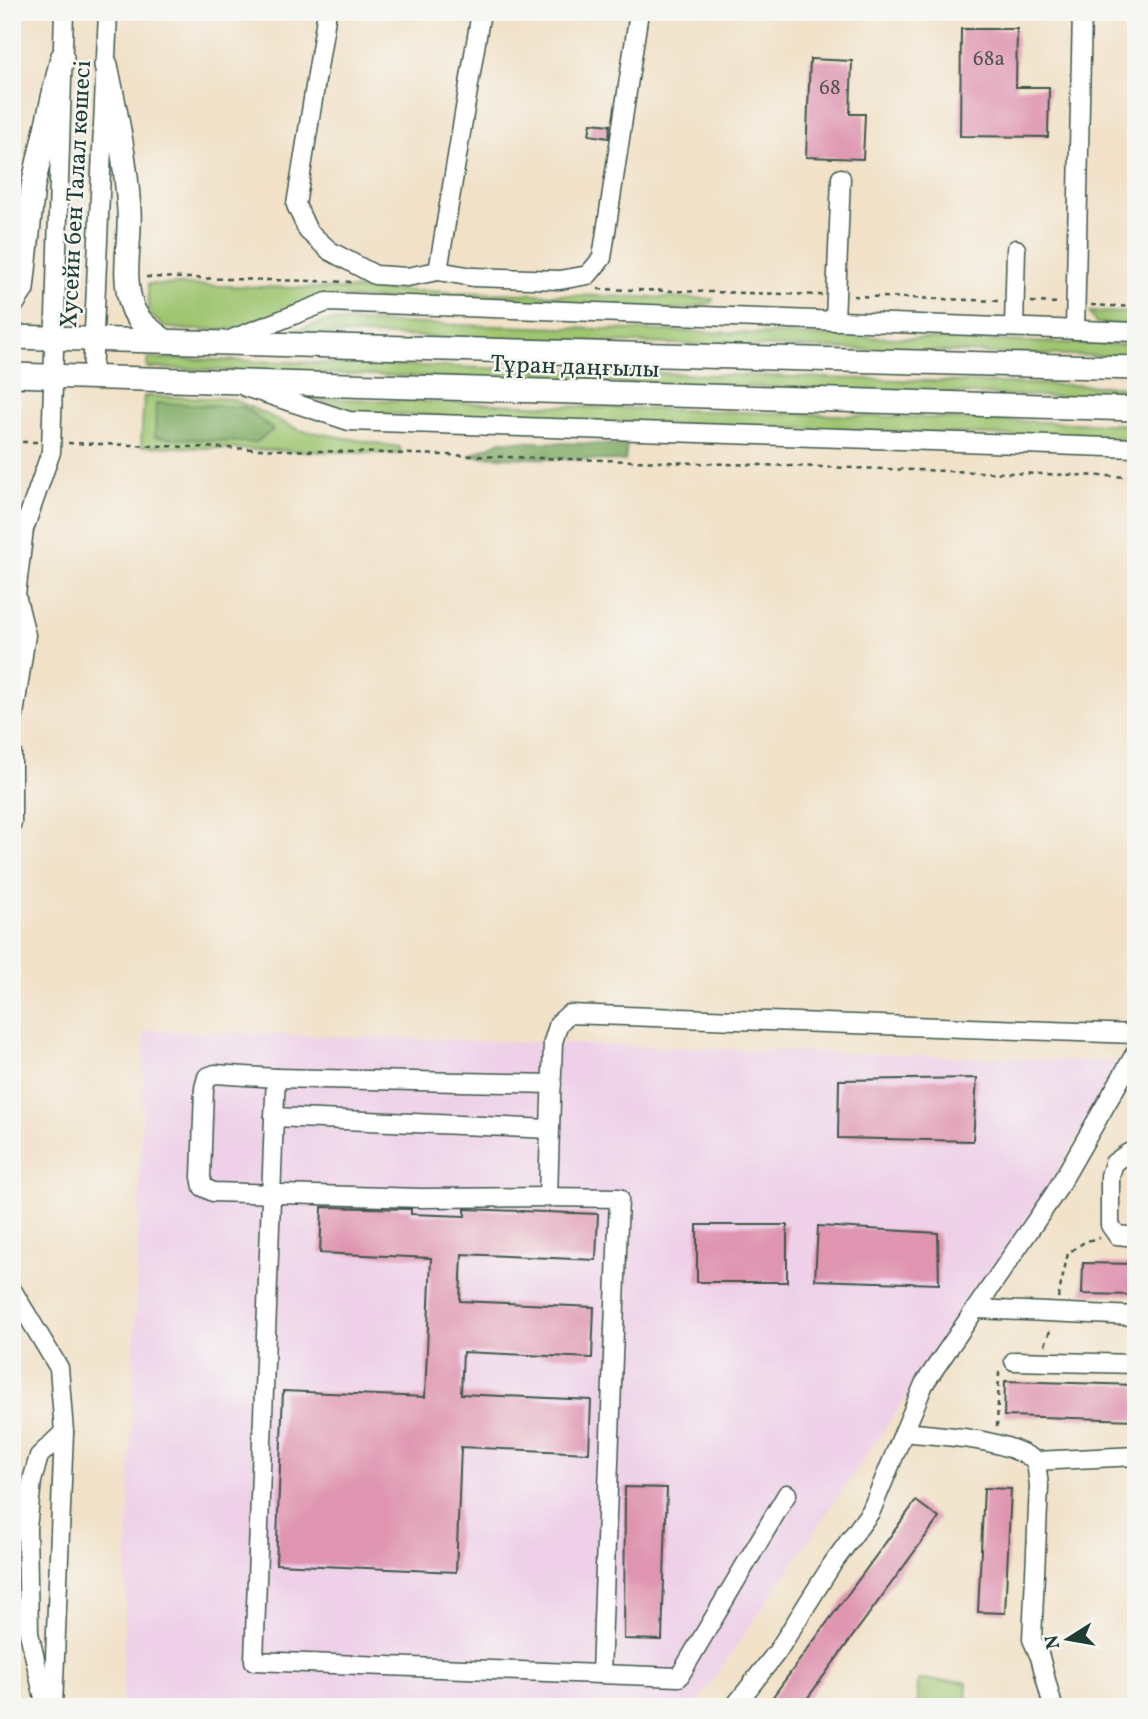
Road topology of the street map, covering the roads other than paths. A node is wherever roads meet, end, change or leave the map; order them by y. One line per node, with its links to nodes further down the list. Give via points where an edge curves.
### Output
1 (64, 12): 7 (street, Хусейн бен Талал көшесі)
2 (108, 12): 8 (street, Хусейн бен Талал көшесі)
3 (327, 12): 11 (street, via 296,205 308,231 330,251 375,275 407,278)
4 (481, 12): 11 (street)
5 (639, 12): 11 (street, via 602,258 588,275 560,279 473,277)
6 (1082, 12): 15 (street)
7 (62, 58): 12 (main road, via 33,186 22,289); 18 (street, Хусейн бен Талал көшесі)
8 (106, 65): 19 (street, Хусейн бен Талал көшесі); 20 (main road, via 126,167 127,289 142,324)
9 (841, 178): 13 (street)
10 (1016, 249): 14 (street)
11 (438, 271)
12 (12, 304)
13 (835, 321): 14 (street); 21 (street, via 327,302)
14 (1014, 327): 15 (street)
15 (1075, 330): 16 (street)
16 (1136, 332)
17 (12, 337): 18 (main road, Тұран даңғылы)
18 (54, 338): 19 (main road, Тұран даңғылы); 24 (street, Хусейн бен Талал көшесі)
19 (93, 339): 20 (main road, Тұран даңғылы); 25 (street, Хусейн бен Талал көшесі)
20 (165, 341): 21 (main road, Тұран даңғылы)
21 (222, 342): 22 (main road, Тұран даңғылы)
22 (1136, 368)
23 (12, 375): 24 (main road, Тұран даңғылы)
24 (52, 376): 25 (main road, Тұран даңғылы); 29 (street, Хусейн бен Талал көшесі, via 51,452 24,529 16,595 26,635)
25 (92, 377): 26 (main road, Тұран даңғылы)
26 (229, 382): 27 (main road, Тұран даңғылы); 28 (street, via 349,421)
27 (1136, 409)
28 (1136, 448)
29 (12, 728)
30 (12, 753): 31 (street)
31 (12, 823)
32 (1136, 1034): 35 (street, via 569,1014 559,1023 553,1042)
33 (1136, 1052): 43 (street, via 1055,1193)
34 (276, 1078): 35 (street); 36 (street); 39 (street, via 215,1074 207,1077 204,1087 203,1187 213,1192)
35 (552, 1084): 37 (street)
36 (274, 1118): 37 (street); 39 (street)
37 (550, 1129): 40 (street)
38 (1136, 1154): 41 (street, via 1128,1153 1115,1163 1110,1224 1116,1235)
39 (270, 1192): 40 (street); 52 (street, via 254,1661)
40 (548, 1197): 52 (street, via 619,1198)
41 (1136, 1237)
42 (12, 1290): 47 (street, via 59,1368)
43 (977, 1308): 44 (street); 48 (street, via 924,1384)
44 (1136, 1316)
45 (1014, 1361): 46 (street)
46 (1136, 1364)
47 (64, 1432): 53 (street, via 39,1456 27,1528 29,1633); 54 (street)
48 (904, 1432): 50 (street, via 996,1444 1022,1451); 55 (street, via 871,1511 777,1652)
49 (1136, 1456): 50 (street)
50 (1036, 1461): 56 (street, via 1039,1486 1032,1639)
51 (787, 1494): 52 (street, via 679,1676)
52 (601, 1674)
53 (46, 1707)
54 (53, 1707)
55 (734, 1707)
56 (1053, 1707)

